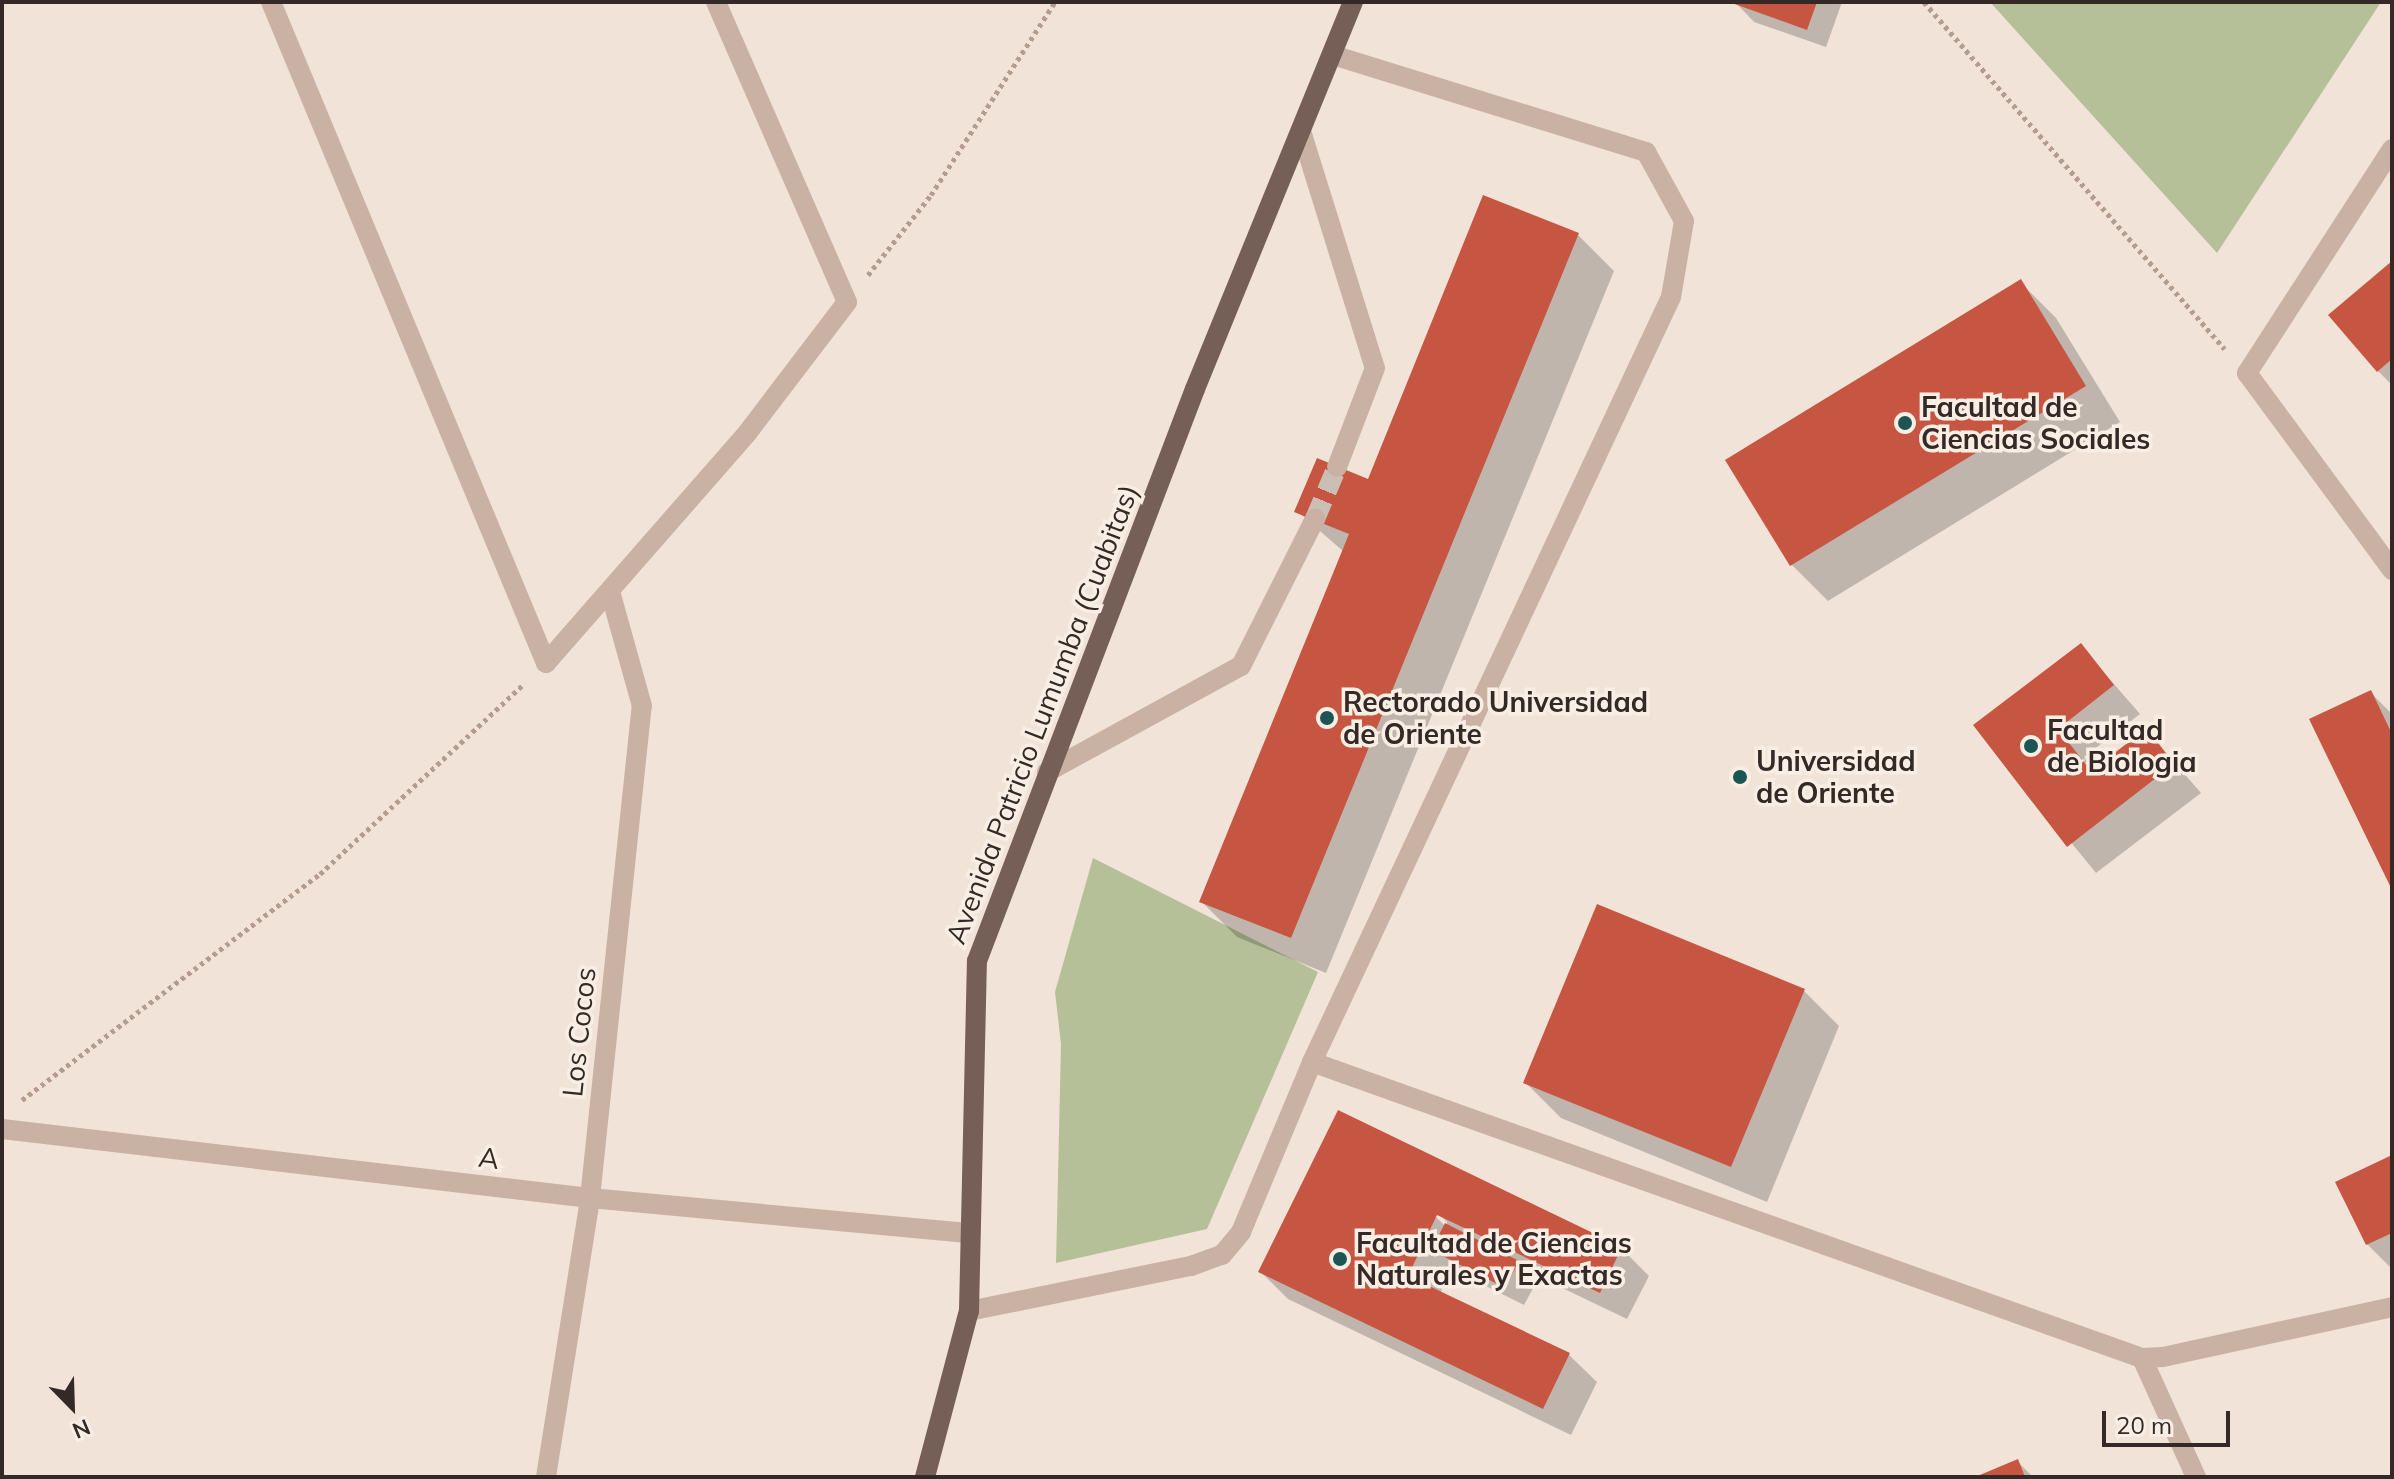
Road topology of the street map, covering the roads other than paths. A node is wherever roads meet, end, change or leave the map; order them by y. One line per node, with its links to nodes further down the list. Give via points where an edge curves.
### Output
1 (271, 2): 10 (street, via 546,663)
2 (716, 2): 10 (street, via 847,302 748,432)
3 (1353, 2): 4 (main road, Avenida Patricio Lumumba (Cuabitas))
4 (1333, 55): 5 (main road, Avenida Patricio Lumumba (Cuabitas)); 12 (street, via 1646,152 1684,221 1671,297)
5 (1301, 131): 7 (street, via 1375,368); 11 (main road, Avenida Patricio Lumumba (Cuabitas))
6 (2392, 149): 9 (street, via 2247,373)
7 (1337, 467)
8 (1315, 519): 11 (street, via 1241,666)
9 (2392, 570)
10 (611, 595): 14 (street, Los Cocos, via 642,706)
11 (1047, 772): 15 (main road, Avenida Patricio Lumumba (Cuabitas), via 977,961)
12 (1312, 1062): 17 (street, via 1241,1232 1222,1255); 18 (street)
13 (2, 1129): 14 (street, A)
14 (590, 1198): 15 (street, A); 19 (street, Los Cocos)
15 (970, 1233): 17 (main road, Avenida Patricio Lumumba (Cuabitas))
16 (2392, 1307): 18 (street)
17 (969, 1311): 20 (main road, Avenida Patricio Lumumba (Cuabitas))
18 (2142, 1358): 21 (street)
19 (546, 1477)
20 (925, 1477)
21 (2196, 1477)

